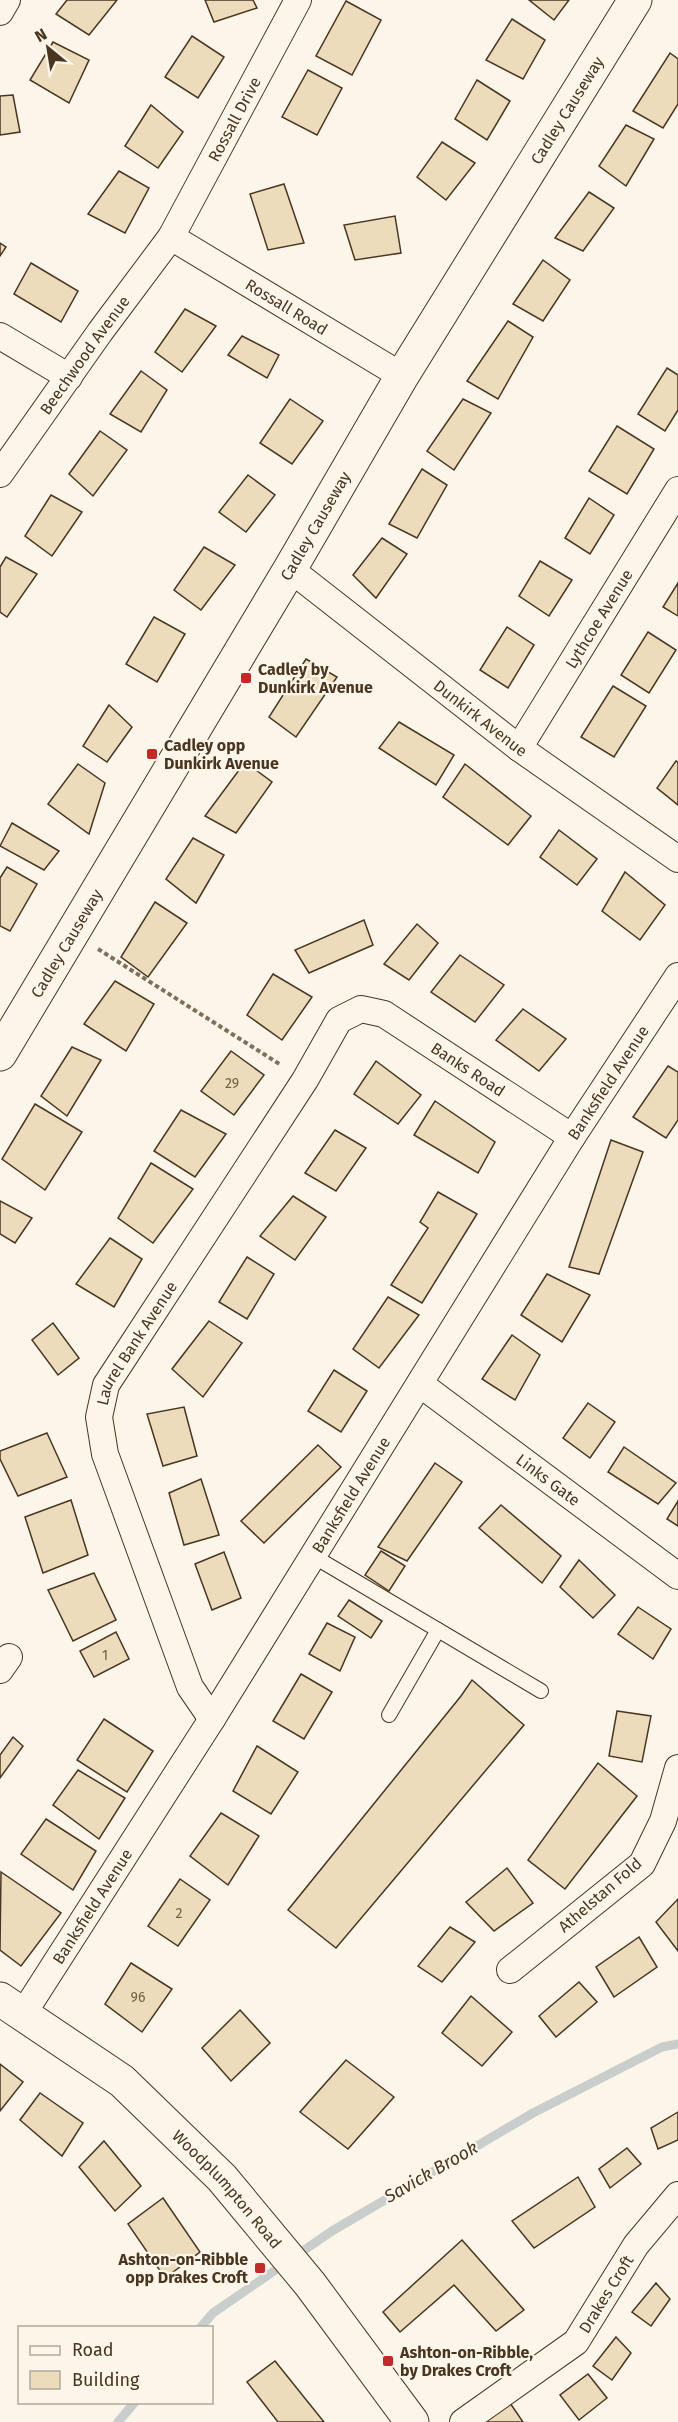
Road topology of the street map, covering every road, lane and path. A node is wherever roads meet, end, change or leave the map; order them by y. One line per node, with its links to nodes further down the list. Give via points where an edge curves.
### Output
1 (7, 0): 4 (street)
2 (298, 0): 5 (street, Rossall Drive)
3 (635, 0): 7 (street, Cadley Causeway)
4 (0, 12)
5 (171, 237): 7 (street, Rossall Road); 8 (street, Beechwood Avenue)
6 (0, 336): 8 (street)
7 (402, 376): 11 (street, Cadley Causeway)
8 (69, 377): 9 (street, Beechwood Avenue)
9 (0, 474)
10 (678, 490): 12 (street, Lythcoe Avenue)
11 (290, 569): 12 (street, Dunkirk Avenue); 14 (street, Cadley Causeway)
12 (519, 748): 13 (street, Dunkirk Avenue)
13 (678, 859)
14 (73, 934): 17 (street, Cadley Causeway); 18 (path)
15 (678, 976): 19 (street, Banksfield Avenue)
16 (361, 1008): 18 (street, Laurel Bank Avenue, via 339,1020); 19 (street, Banks Road, via 384,1014)
17 (0, 1054)
18 (305, 1080): 26 (street, Laurel Bank Avenue, via 106,1385 99,1417 105,1454 190,1687)
19 (572, 1137): 20 (street, Banksfield Avenue)
20 (420, 1384): 21 (street, Banksfield Avenue); 22 (street, Links Gate)
21 (313, 1556): 23 (lane); 26 (street, Banksfield Avenue)
22 (678, 1576)
23 (438, 1630): 24 (lane); 25 (lane)
24 (541, 1691)
25 (389, 1715)
26 (212, 1719): 29 (street, Banksfield Avenue)
27 (678, 1768): 28 (street, Athelstan Fold, via 663,1821 642,1864)
28 (510, 1970)
29 (12, 2007): 31 (street, Woodplumpton Road, via 122,2081 222,2178 310,2284)
30 (678, 2195): 32 (street, Drakes Croft, via 636,2245 576,2342)
31 (412, 2422)
32 (463, 2422)

